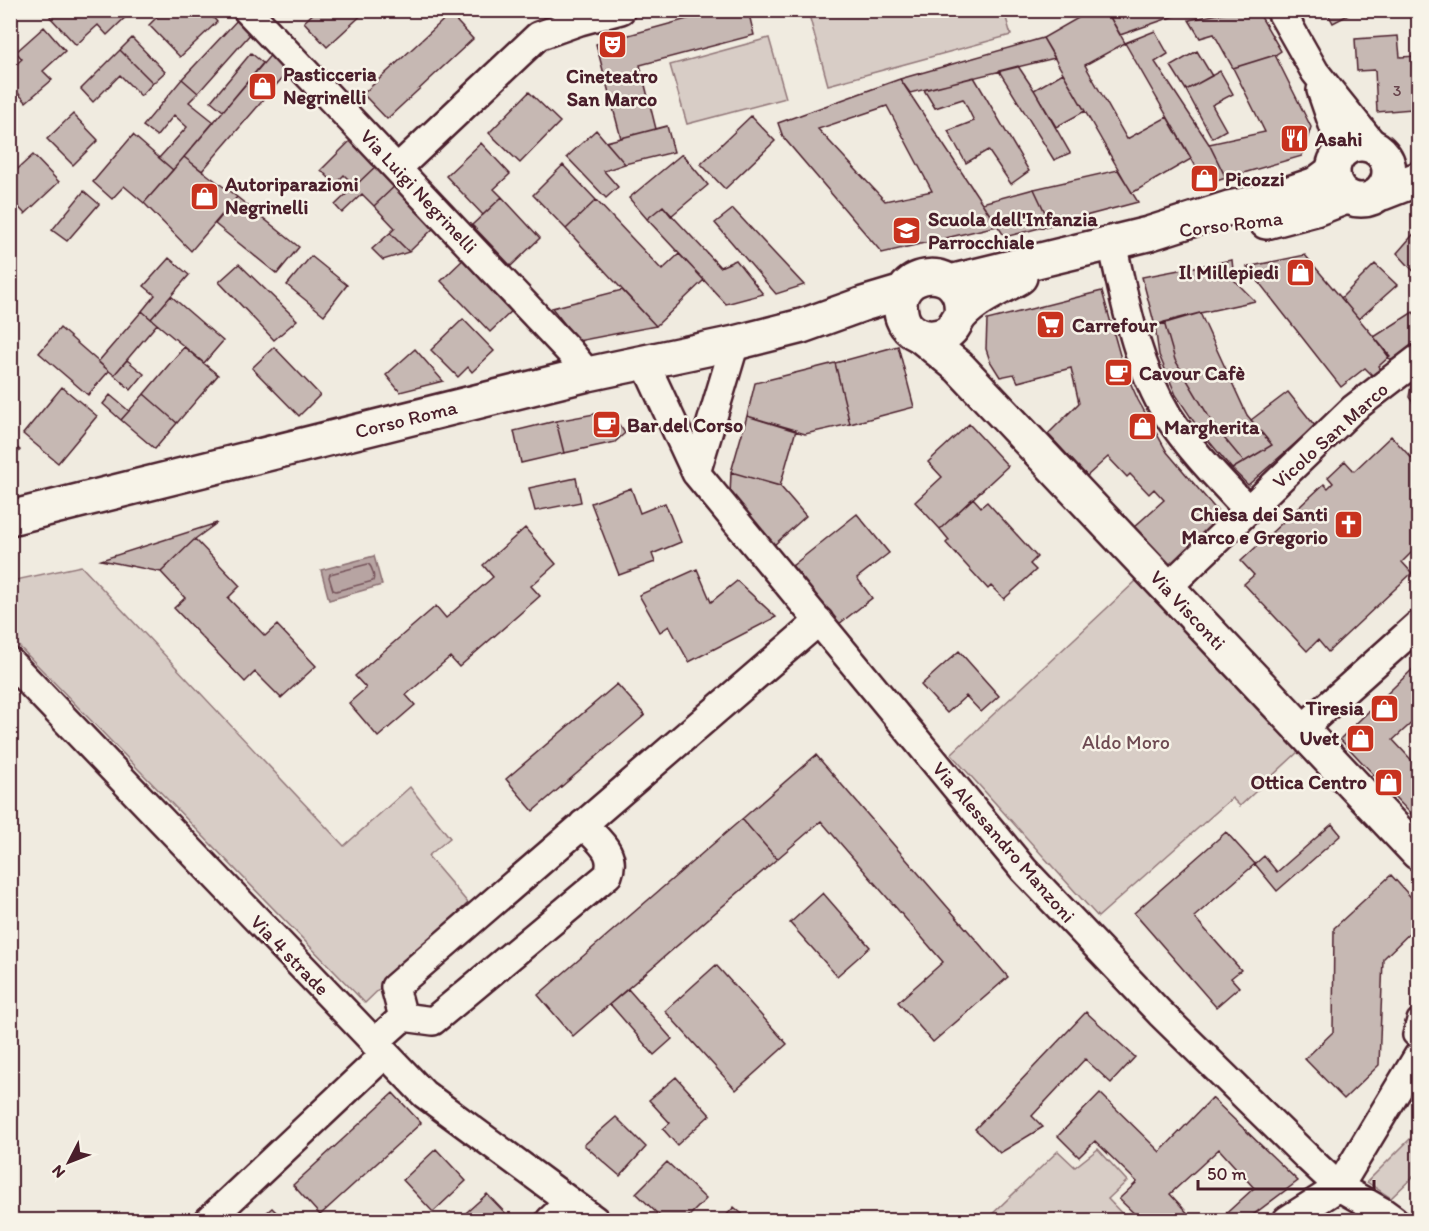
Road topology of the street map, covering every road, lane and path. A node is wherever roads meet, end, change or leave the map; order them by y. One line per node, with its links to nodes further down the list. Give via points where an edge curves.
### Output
1 (248, 10): 7 (street, Via Luigi Negrinelli)
2 (621, 10): 7 (street, via 538,36)
3 (1280, 10): 4 (street)
4 (1315, 72): 5 (street); 8 (street)
5 (1381, 152): 6 (main road); 8 (main road, via 1365,144 1352,145); 10 (main road, via 1390,168)
6 (1419, 161)
7 (398, 168): 20 (street, Via Luigi Negrinelli)
8 (1340, 173): 10 (main road, via 1358,201); 11 (main road, Corso Roma, via 1269,200)
9 (1419, 179): 10 (main road)
10 (1382, 193)
11 (1112, 243): 12 (main road, Corso Roma); 22 (street, via 1148,379 1190,445)
12 (1057, 258): 13 (main road, Corso Roma); 14 (main road, Corso Roma, via 995,291)
13 (950, 282): 14 (main road, via 960,298); 15 (main road, Corso Roma, via 929,275 910,284)
14 (961, 315): 15 (main road, Corso Roma, via 954,327 933,338); 19 (main road, via 953,349)
15 (909, 316): 16 (main road, Corso Roma, via 863,304 802,326); 19 (main road, Via Visconti)
16 (735, 343): 18 (main road, Corso Roma); 21 (street)
17 (1419, 359): 22 (street, Vicolo San Marco, via 1353,409)
18 (645, 363): 20 (main road, Corso Roma); 21 (street, Via Alessandro Manzoni)
19 (959, 367): 24 (main road, Via Visconti)
20 (588, 374): 23 (main road, Corso Roma)
21 (696, 473): 25 (street, Via Alessandro Manzoni)
22 (1248, 510): 24 (street, Vicolo San Marco)
23 (10, 518)
24 (1167, 588): 28 (main road, Via Visconti)
25 (819, 621): 29 (street); 36 (street, Via Alessandro Manzoni, via 1024,870 1160,1013)
26 (1419, 625): 28 (street)
27 (10, 662): 34 (street, Via 4 strade)
28 (1301, 730): 30 (main road, Via Visconti)
29 (584, 824): 31 (street, via 394,987); 31 (street, via 611,856 608,875 433,1021)
30 (1419, 853)
31 (403, 1017): 34 (street)
32 (1419, 1020): 33 (street, via 1414,1035)
33 (1419, 1038)
34 (379, 1049): 37 (street, Via 4 strade, via 424,1094); 38 (street)
35 (1419, 1056): 36 (street)
36 (1339, 1187): 41 (street); 42 (street, Via Alessandro Manzoni)
37 (569, 1202): 39 (street); 40 (street, Via 4 strade)
38 (209, 1221)
39 (550, 1221)
40 (595, 1221)
41 (1287, 1221)
42 (1394, 1221)

